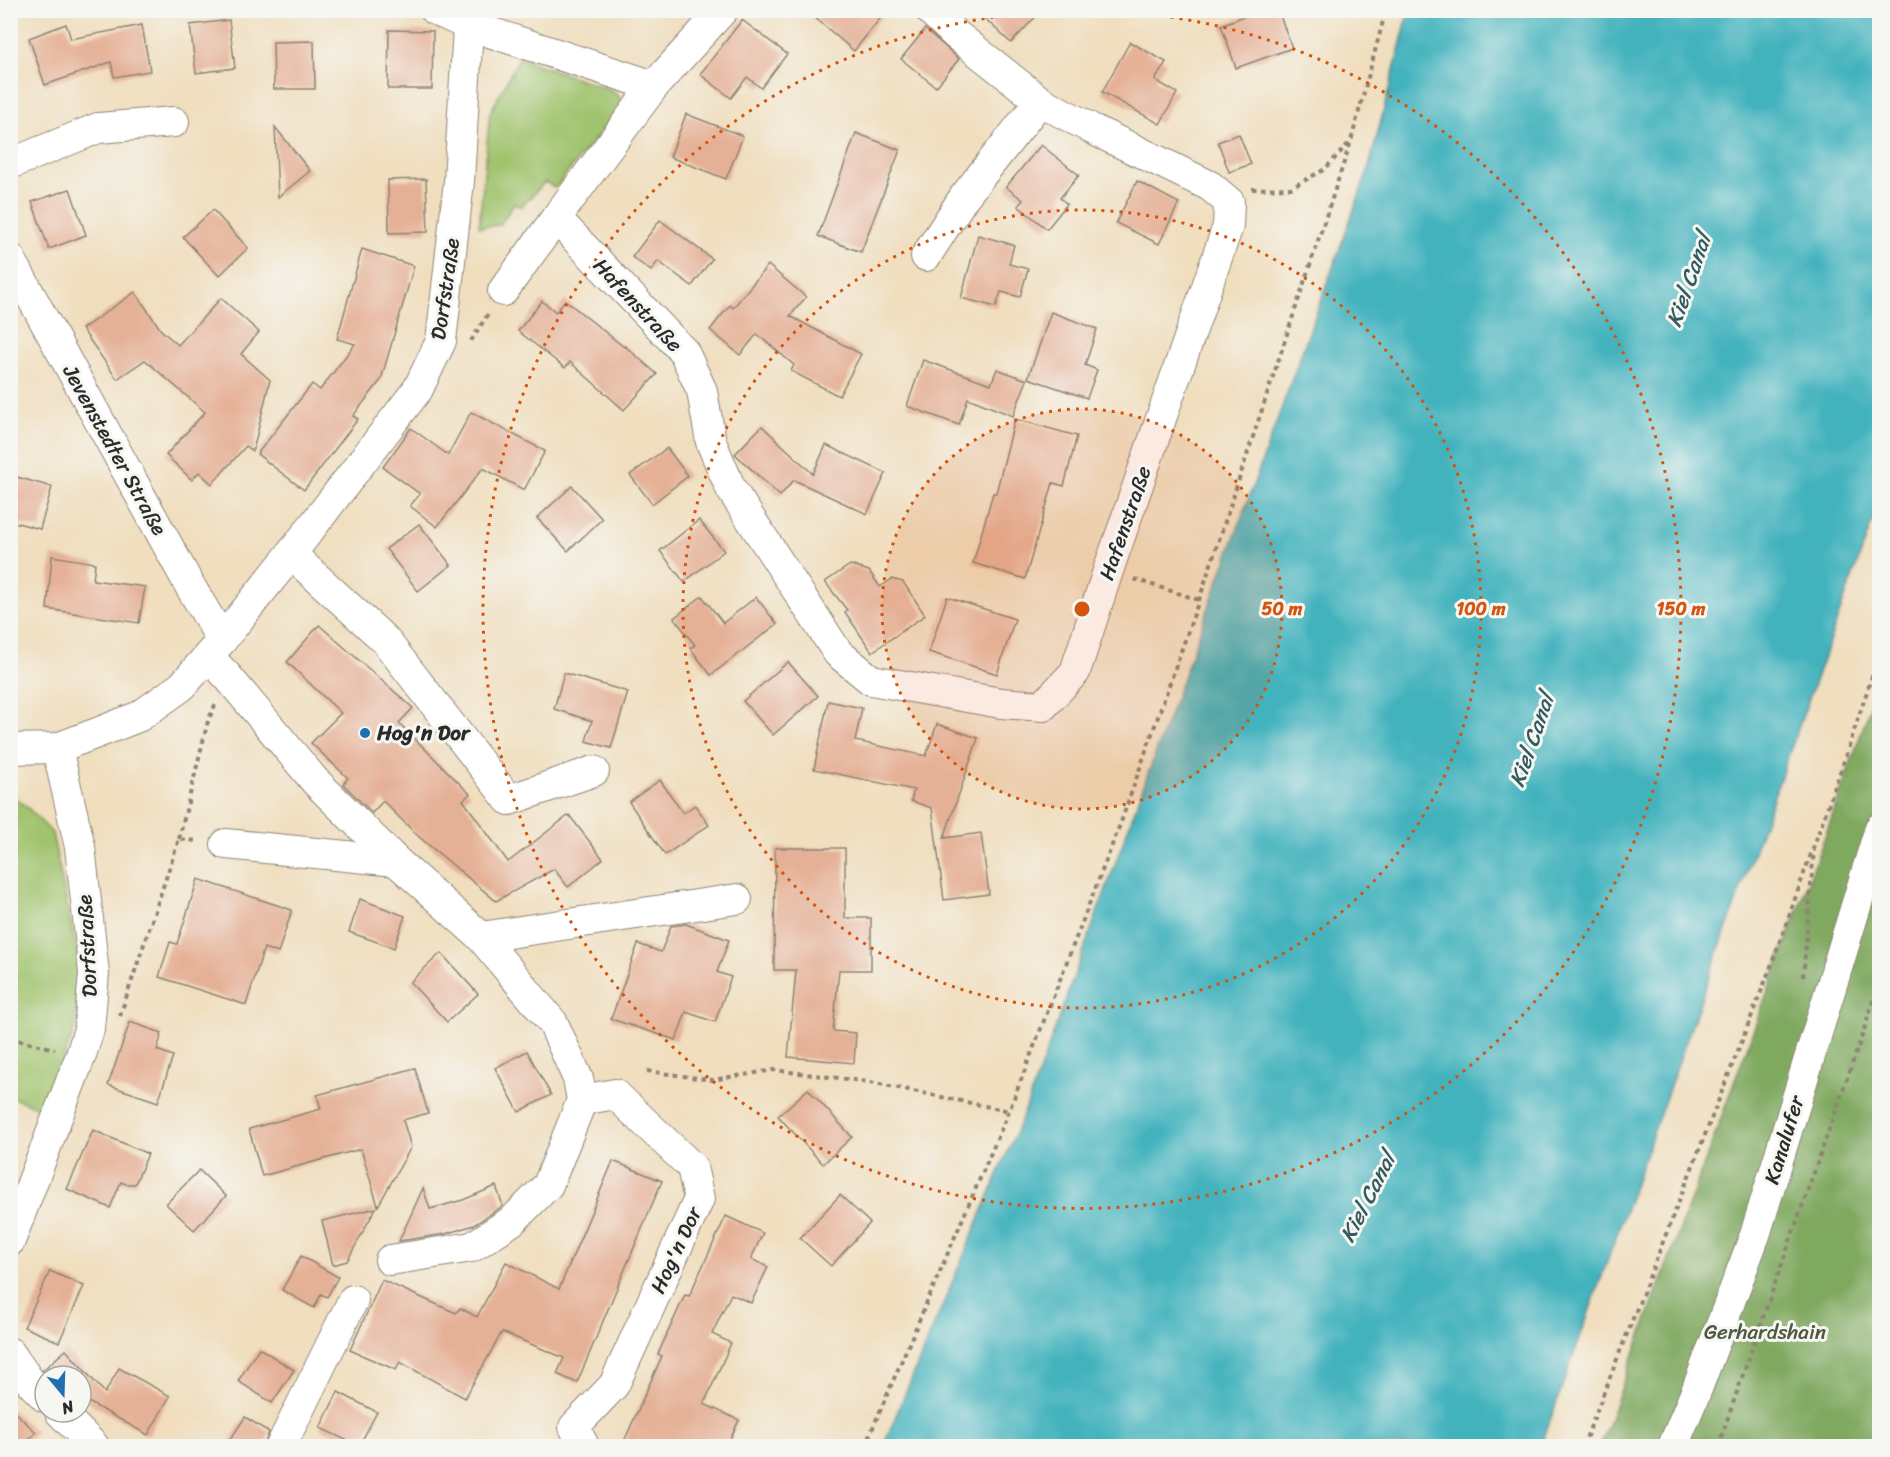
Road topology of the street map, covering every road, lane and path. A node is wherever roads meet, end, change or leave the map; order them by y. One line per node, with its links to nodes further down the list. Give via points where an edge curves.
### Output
1 (435, 10): 5 (street)
2 (723, 10): 6 (street)
3 (930, 10): 7 (street)
4 (1386, 10): 9 (path)
5 (469, 18): 6 (street); 16 (street, Dorfstraße, via 459,181)
6 (654, 86): 12 (street)
7 (1040, 101): 11 (street, via 1210,186); 13 (street, via 964,197)
8 (174, 122): 10 (street, via 98,128)
9 (1351, 141): 11 (path, via 1325,169 1291,188 1253,189); 19 (path)
10 (10, 164)
11 (1229, 202): 18 (street, Hafenstraße, via 1227,226)
12 (556, 218): 15 (street); 18 (street, Hafenstraße, via 684,352 702,391 711,442 731,489 838,653 871,680 1001,703 1043,706 1075,672)
13 (926, 256)
14 (10, 258): 20 (street, Jevenstedter Straße, via 184,575)
15 (503, 291): 16 (path, via 470,342)
16 (441, 341): 17 (street, Dorfstraße, via 418,389)
17 (291, 554): 20 (street, Dorfstraße); 25 (street, via 385,640 509,800)
18 (1108, 571): 19 (path)
19 (1199, 600): 38 (path, via 1121,822)
20 (215, 648): 22 (street); 23 (street, Dorfstraße, via 182,686 140,716)
21 (1880, 652): 50 (path, via 1770,969)
22 (228, 677): 27 (path, via 208,721); 29 (street, via 315,781)
23 (57, 748): 24 (street, Dorfstraße); 35 (street, Dorfstraße, via 80,847 93,973 89,1029)
24 (10, 749)
25 (594, 771)
26 (1880, 828): 51 (street, Kanalufer, via 1755,1235)
27 (179, 839): 28 (path); 33 (path)
28 (226, 844): 29 (street)
29 (396, 861): 31 (street)
30 (737, 898): 31 (street)
31 (481, 937): 37 (street, via 553,1023 578,1079)
32 (1880, 978): 52 (path)
33 (118, 1024)
34 (10, 1038): 35 (path)
35 (81, 1055): 39 (street, Dorfstraße)
36 (646, 1071): 38 (path, via 712,1080 774,1070 870,1082)
37 (582, 1100): 40 (street, via 548,1185 513,1220 472,1247); 48 (street, Hog'n Dor, via 615,1094 692,1167 699,1199 614,1385 573,1427)
38 (1009, 1111): 49 (path)
39 (10, 1241)
40 (390, 1260)
41 (353, 1300): 47 (street)
42 (10, 1353): 43 (street)
43 (33, 1385)
44 (1880, 1412): 53 (path)
45 (72, 1424): 46 (street)
46 (94, 1446)
47 (281, 1446)
48 (584, 1446)
49 (865, 1446)
50 (1583, 1446)
51 (1673, 1446)
52 (1718, 1446)
53 (1872, 1446)

